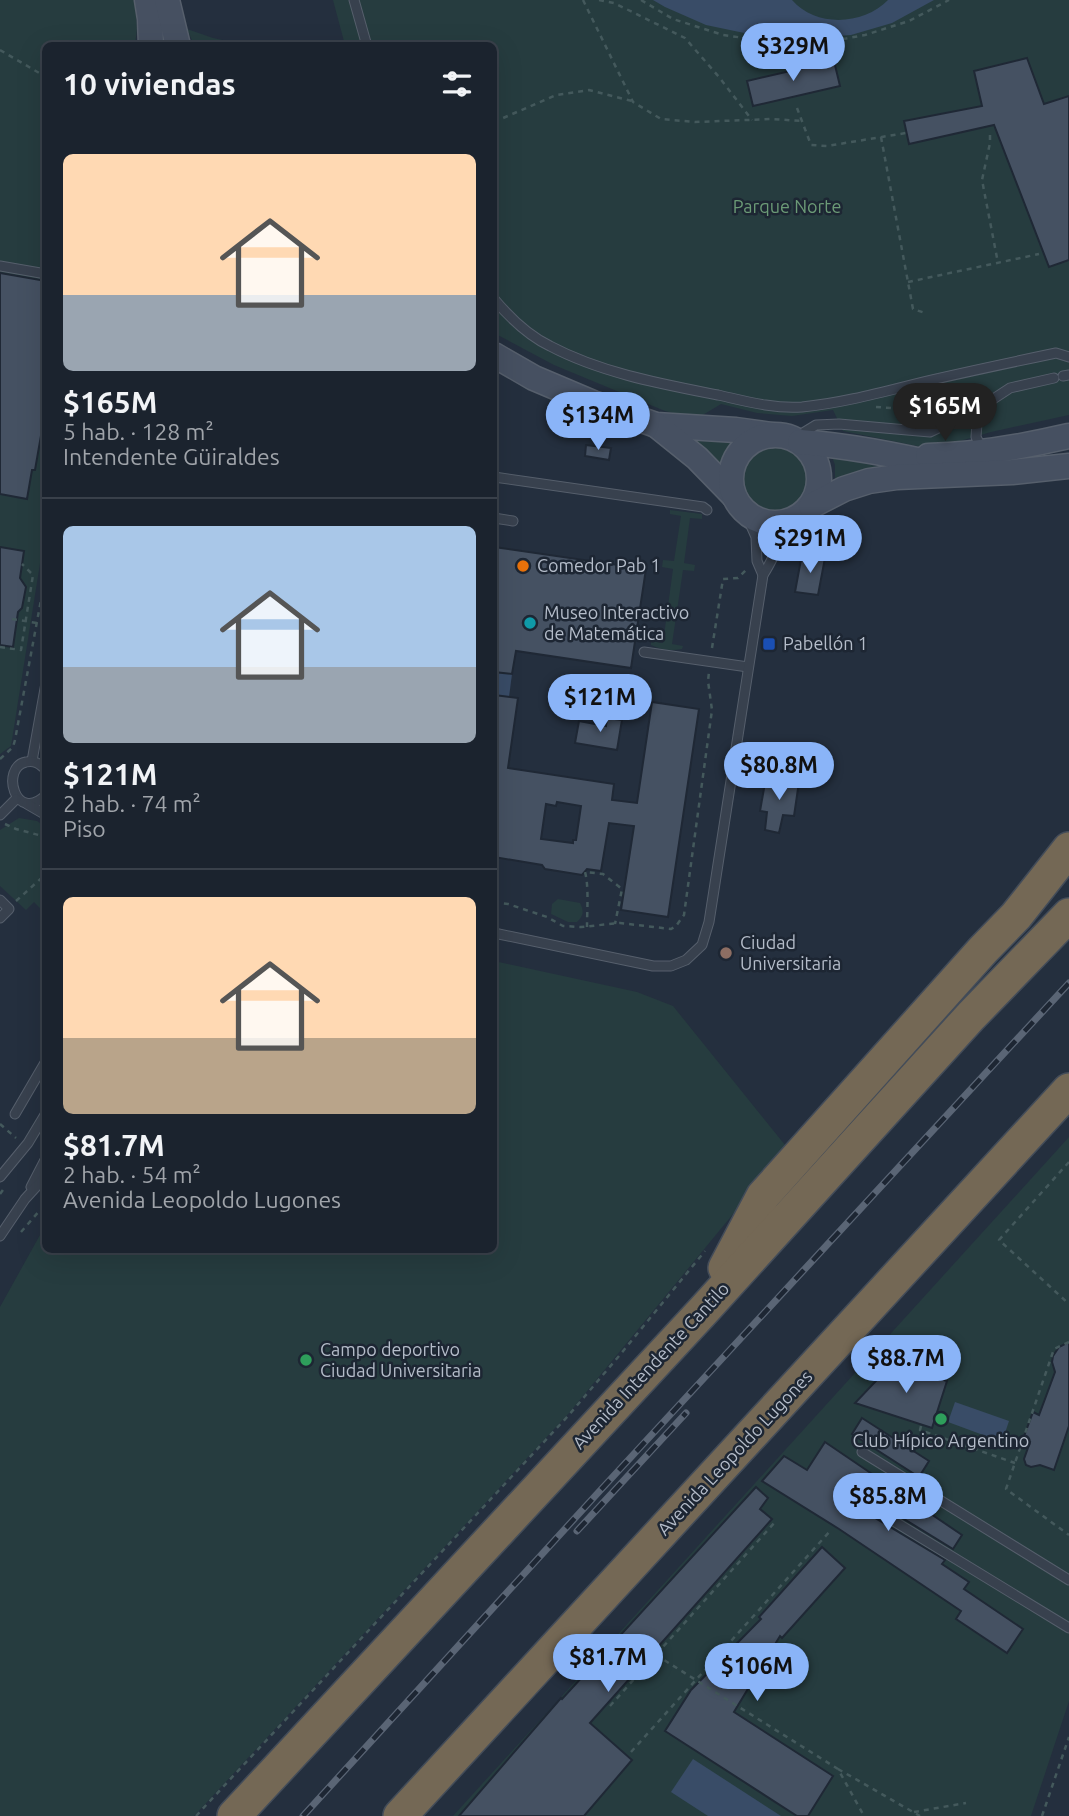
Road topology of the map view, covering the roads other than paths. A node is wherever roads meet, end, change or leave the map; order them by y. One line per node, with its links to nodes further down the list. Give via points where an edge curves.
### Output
1 (147, 0): 4 (main road)
2 (167, 0): 5 (main road)
3 (354, 0): 6 (lane)
4 (151, 42)
5 (177, 42)
6 (366, 42)
7 (0, 266): 8 (lane)
8 (42, 273)
9 (497, 302): 11 (lane, via 526,331 576,358 671,386 771,406 804,407 865,396 1056,353)
10 (497, 357): 14 (main road, via 534,378)
11 (1069, 358)
12 (1062, 376): 13 (lane, via 1010,388)
13 (978, 409): 16 (lane, via 930,432 816,425); 17 (lane)
14 (656, 425): 16 (main road); 20 (main road, via 697,458)
15 (1069, 436): 17 (main road)
16 (788, 439): 17 (main road); 20 (main road, via 756,439 743,449 731,480); 22 (main road, via 810,452 817,464 817,493)
17 (980, 463): 18 (main road); 22 (main road, via 869,481)
18 (1069, 466)
19 (497, 477): 21 (lane)
20 (739, 504): 22 (main road, via 757,520 770,524 785,523); 25 (lane, via 756,537)
21 (707, 510)
22 (805, 511): 25 (lane, via 788,527)
23 (497, 518): 24 (lane)
24 (513, 521)
25 (763, 575): 27 (lane)
26 (644, 652): 27 (lane)
27 (748, 667): 40 (lane, via 702,945 686,960 653,966)
28 (42, 705): 29 (lane)
29 (32, 761): 30 (lane); 32 (lane, via 19,764 9,774 8,788)
30 (42, 766)
31 (42, 797): 32 (lane)
32 (21, 801): 33 (lane); 34 (lane)
33 (42, 813)
34 (0, 817)
35 (1069, 849): 51 (highway, via 1016,916 763,1196)
36 (1069, 878): 41 (highway, via 1017,940)
37 (0, 900): 39 (lane, via 9,909)
38 (1069, 915): 41 (highway, Avenida Intendente Cantilo)
39 (0, 918)
40 (497, 934)
41 (971, 1016): 51 (highway, Avenida Intendente Cantilo)
42 (42, 1068): 44 (lane)
43 (1069, 1090): 57 (highway, Avenida Leopoldo Lugones)
44 (15, 1114)
45 (42, 1119): 48 (lane)
46 (42, 1166): 49 (lane)
47 (42, 1180): 49 (lane)
48 (2, 1181)
49 (25, 1199): 50 (lane)
50 (0, 1236)
51 (703, 1311): 56 (highway, Avenida Intendente Cantilo)
52 (862, 1452): 54 (lane)
53 (851, 1495): 55 (lane)
54 (1069, 1580)
55 (1069, 1628)
56 (234, 1816)
57 (400, 1816)

